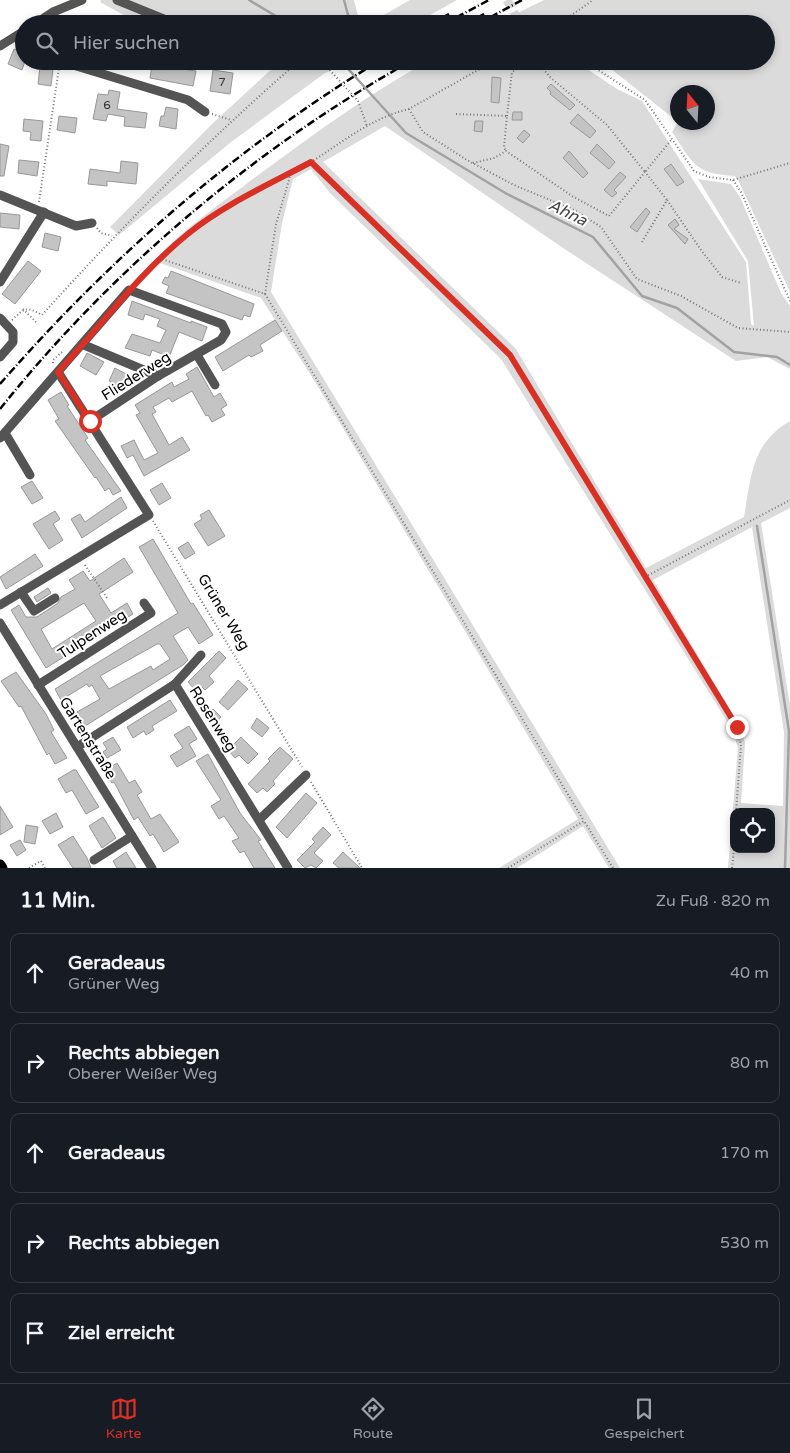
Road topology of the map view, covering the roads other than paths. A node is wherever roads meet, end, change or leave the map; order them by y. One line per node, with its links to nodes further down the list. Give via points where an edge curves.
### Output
1 (82, 0): 3 (street)
2 (116, 0): 4 (street)
3 (48, 15)
4 (154, 15)
5 (15, 38): 6 (street)
6 (0, 46)
7 (90, 70): 8 (street, via 188,100)
8 (205, 112)
9 (0, 195): 10 (street)
10 (41, 210): 11 (street, via 76,226); 12 (street)
11 (92, 223)
12 (0, 282)
13 (4, 321): 16 (street, via 13,332 13,342)
14 (84, 344): 15 (street, Fliederweg, via 129,290 222,324 226,332 221,340); 17 (street); 18 (street)
15 (197, 355): 18 (street, Fliederweg); 19 (street)
16 (0, 357)
17 (58, 372): 20 (street); 21 (street)
18 (158, 376): 20 (street, Fliederweg)
19 (215, 385)
20 (90, 421): 23 (street, via 149,515)
21 (2, 435): 22 (street)
22 (30, 475)
23 (21, 592): 24 (street, via 34,612); 26 (street)
24 (55, 598)
25 (144, 603): 29 (street, Tulpenweg, via 151,613)
26 (0, 605)
27 (0, 623): 29 (street, Gartenstraße)
28 (201, 655): 30 (street)
29 (38, 684): 31 (street, Gartenstraße)
30 (175, 684): 31 (street, Rosenweg); 33 (street, Rosenweg)
31 (78, 747): 34 (street, Gartenstraße)
32 (306, 775): 33 (street)
33 (260, 819): 37 (street, Rosenweg)
34 (132, 836): 35 (street); 36 (street, Gartenstraße)
35 (94, 860)
36 (152, 868)
37 (288, 868)

